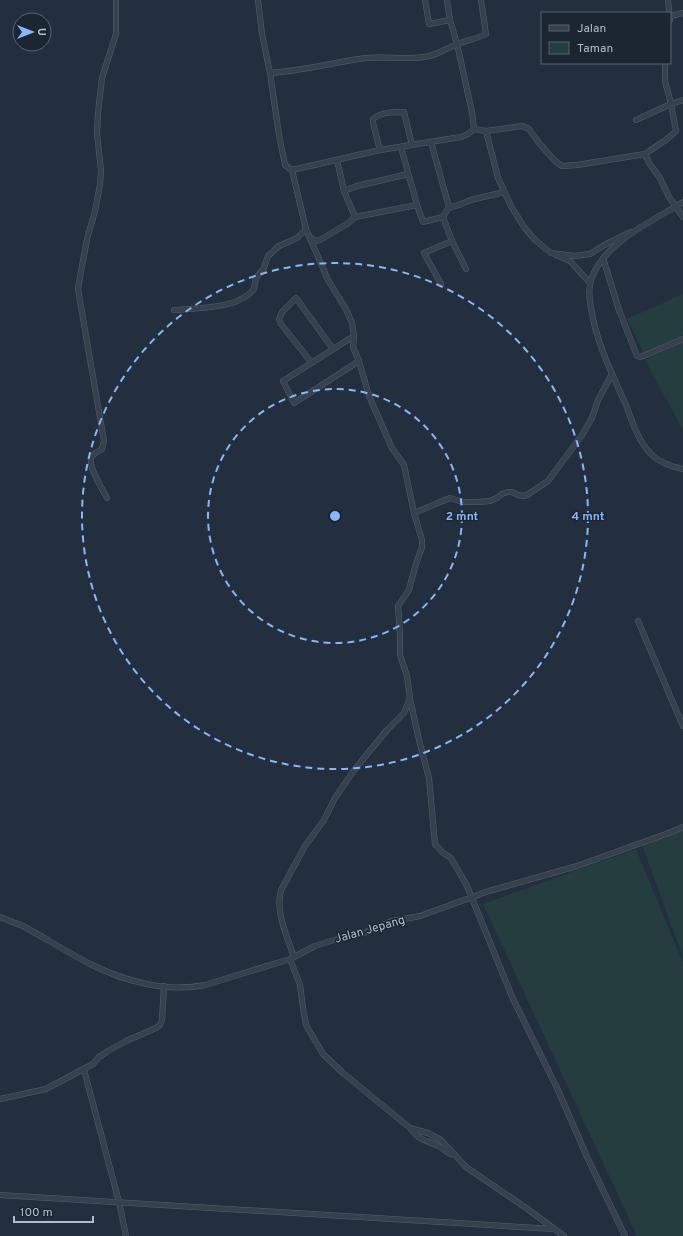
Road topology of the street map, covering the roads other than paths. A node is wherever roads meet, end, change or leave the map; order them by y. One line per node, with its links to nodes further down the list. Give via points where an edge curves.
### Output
1 (116, 0): 53 (street, via 116,34 102,78 98,113 100,185 78,283 104,441 104,446 90,461)
2 (258, 0): 13 (street)
3 (425, 0): 10 (street, via 429,24)
4 (447, 0): 10 (street)
5 (481, 0): 11 (street, via 486,34)
6 (668, 0): 7 (street)
7 (670, 12)
8 (683, 13): 9 (street)
9 (671, 16)
10 (450, 20): 11 (street)
11 (457, 44): 13 (street, via 425,57 365,58); 17 (street)
12 (665, 64): 15 (street, via 665,81)
13 (270, 73): 25 (street, via 285,165)
14 (683, 100): 15 (street)
15 (671, 104): 16 (street); 23 (street, via 676,132)
16 (636, 120)
17 (474, 129): 18 (street); 19 (street, via 461,137)
18 (486, 131): 23 (street, via 522,126 529,129 562,166); 28 (street)
19 (431, 142): 20 (street); 32 (street)
20 (412, 145): 21 (street); 22 (street, via 404,112 394,112 378,116 372,121)
21 (401, 146): 22 (street); 26 (street)
22 (380, 150): 24 (street)
23 (645, 154): 31 (street, via 648,163)
24 (338, 160): 25 (street); 27 (street)
25 (292, 170): 36 (street)
26 (408, 174): 27 (street); 30 (street)
27 (344, 191): 33 (street)
28 (504, 192): 32 (street); 40 (street, via 524,227)
29 (683, 202): 31 (street)
30 (417, 205): 33 (street); 34 (street, via 423,222)
31 (676, 206): 35 (street); 37 (street)
32 (449, 207): 34 (street)
33 (355, 217): 38 (street, via 320,240 315,241)
34 (442, 217): 39 (street)
35 (683, 217)
36 (306, 229): 38 (street); 45 (street, via 297,238 268,256 264,268 256,278 254,289 245,298 228,305)
37 (638, 229): 40 (street, via 588,255); 41 (street)
38 (310, 237): 46 (street, via 328,280 348,311)
39 (452, 242): 42 (street); 44 (street, via 424,254)
40 (551, 253): 43 (street, via 570,261)
41 (603, 258): 43 (street); 47 (street, via 637,356 646,355)
42 (466, 269)
43 (590, 283): 51 (street, via 592,315)
44 (441, 284)
45 (174, 310)
46 (354, 336): 48 (street); 49 (street, via 353,347)
47 (683, 339)
48 (333, 349): 50 (street); 50 (street, via 296,298 282,312 279,319)
49 (359, 361): 50 (street, via 294,403 283,381); 54 (street, via 369,396 392,448 404,465)
50 (312, 362)
51 (612, 374): 52 (street, via 645,447 663,463); 54 (street, via 592,418 548,481 523,496 508,492 490,501 463,502 450,498)
52 (683, 469)
53 (108, 498)
54 (414, 513): 56 (street, via 422,547 409,590 398,606 400,655 407,676)
55 (638, 621): 57 (street)
56 (410, 698): 59 (street, via 429,778 435,844 451,858 468,886); 61 (street, via 404,713 369,752 335,798 281,890 279,910)
57 (683, 726)
58 (683, 827): 59 (street, Jalan Jepang, via 577,866)
59 (471, 897): 61 (street, Jalan Jepang, via 420,916 392,921 369,932 315,946); 72 (street, via 513,1000 557,1088)
60 (0, 917): 62 (street, Jalan Jepang, via 22,926 90,964 143,983)
61 (292, 958): 62 (street, Jalan Jepang, via 205,985 191,988); 65 (street, via 300,985 306,1025 323,1054)
62 (164, 986): 63 (street, via 160,1025 108,1051)
63 (84, 1070): 64 (street, via 46,1089); 68 (street)
64 (0, 1099)
65 (410, 1128): 66 (street, via 422,1140); 66 (street, via 441,1140)
66 (455, 1155): 69 (street, via 466,1166)
67 (0, 1195): 68 (street)
68 (119, 1202): 69 (street); 70 (street)
69 (554, 1229): 71 (street)
70 (126, 1236)
71 (564, 1236)
72 (625, 1236)

